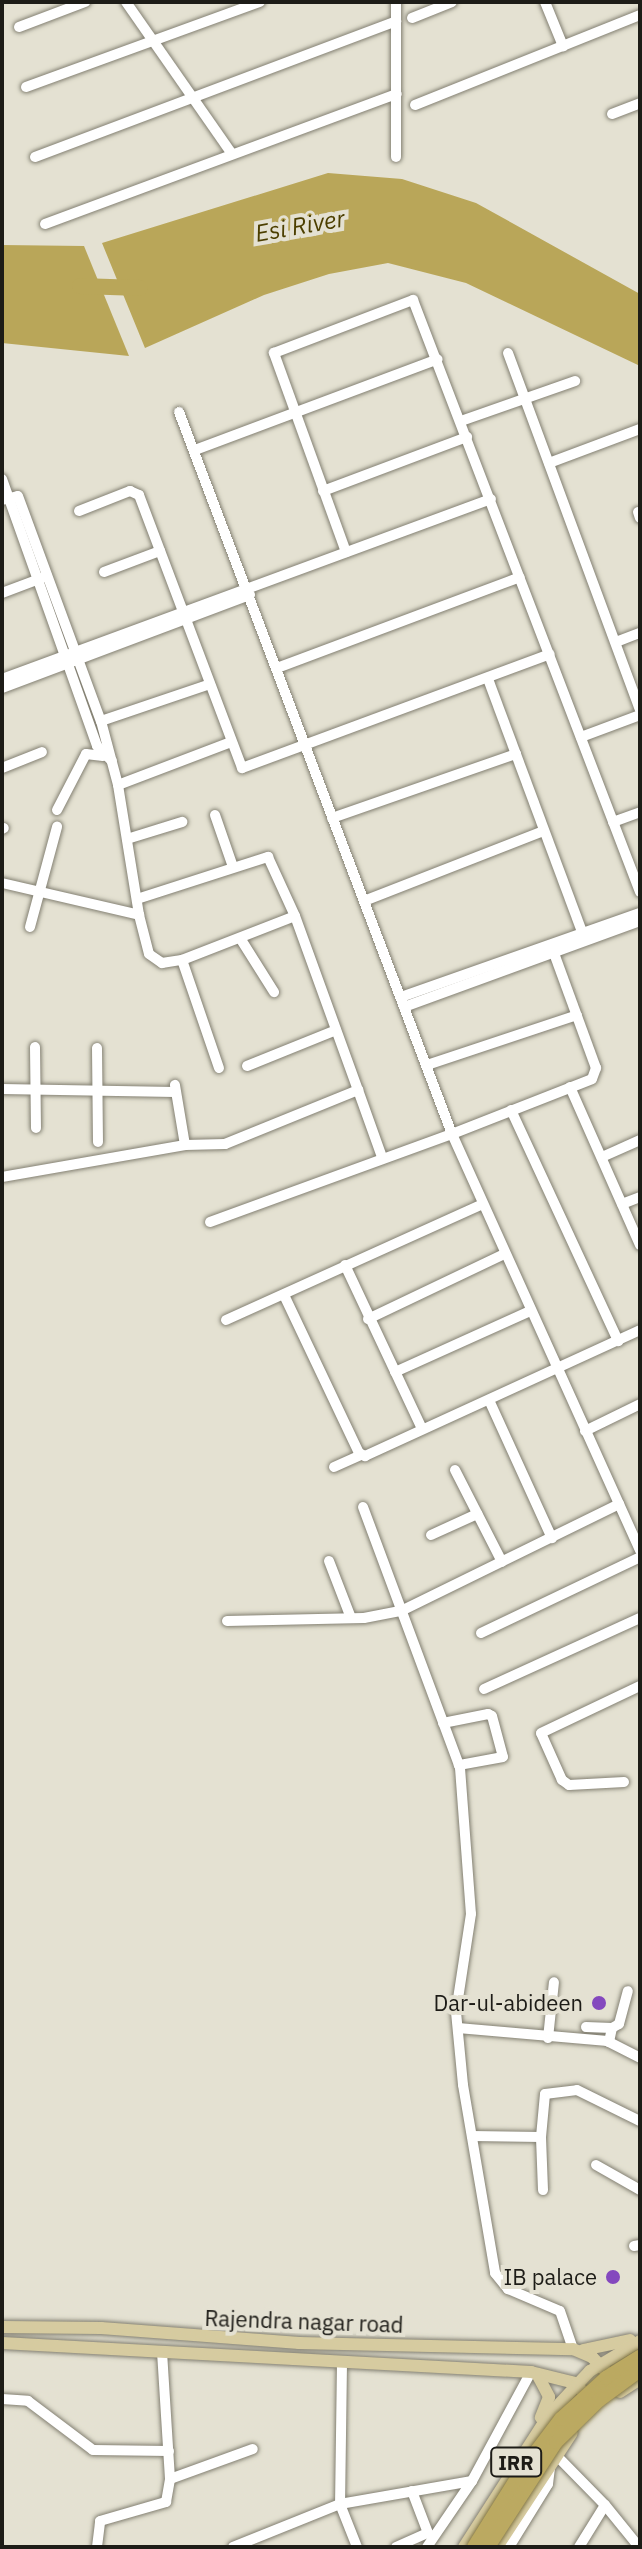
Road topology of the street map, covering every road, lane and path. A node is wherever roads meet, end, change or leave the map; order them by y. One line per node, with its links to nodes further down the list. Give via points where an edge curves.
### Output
1 (85, 2): 10 (street)
2 (126, 2): 11 (street)
3 (260, 2): 11 (street)
4 (396, 2): 9 (street)
5 (452, 2): 8 (street)
6 (545, 2): 12 (street)
7 (640, 15): 12 (street)
8 (412, 18)
9 (396, 21): 14 (street); 15 (street)
10 (19, 27)
11 (153, 41): 13 (street); 15 (street)
12 (563, 46): 17 (street)
13 (26, 87)
14 (397, 94): 19 (street); 21 (street)
15 (193, 97): 19 (street); 20 (street)
16 (640, 103): 18 (street)
17 (415, 105)
18 (612, 114)
19 (232, 154): 22 (street)
20 (35, 157)
21 (396, 157)
22 (45, 224)
23 (508, 353): 26 (street)
24 (438, 359): 27 (street); 27 (street, via 417,303 408,300 276,350); 29 (street)
25 (575, 381): 26 (street)
26 (526, 398): 29 (street); 33 (street)
27 (294, 410): 32 (street); 35 (street)
28 (179, 412): 32 (street)
29 (461, 421): 31 (street)
30 (640, 429): 33 (street)
31 (467, 437): 35 (street); 37 (street)
32 (195, 450): 45 (street)
33 (549, 463): 49 (street)
34 (2, 479): 36 (street)
35 (323, 491): 40 (street)
36 (5, 499): 42 (street, via 18,496); 44 (street)
37 (491, 499): 40 (street); 43 (street)
38 (79, 511): 39 (street, via 135,491)
39 (160, 551): 41 (street); 47 (street)
40 (346, 552): 45 (street)
41 (104, 572)
42 (48, 575): 44 (street); 51 (street)
43 (520, 577): 50 (street); 52 (street)
44 (36, 580): 46 (street); 51 (street)
45 (248, 591): 47 (street); 52 (street)
46 (2, 593)
47 (185, 615): 51 (street); 55 (street)
48 (640, 633): 49 (street)
49 (616, 642): 57 (street)
50 (550, 654): 54 (street); 60 (street)
51 (72, 658): 53 (street); 56 (street); 59 (street); 65 (street)
52 (277, 668): 62 (street)
53 (2, 679)
54 (488, 679): 62 (street); 64 (street)
55 (210, 684): 59 (street); 61 (street)
56 (2, 688)
57 (640, 709)
58 (640, 715): 60 (street)
59 (101, 721): 65 (street)
60 (581, 737): 73 (street)
61 (231, 742): 62 (street, via 239,766 246,768); 67 (street)
62 (304, 745): 71 (street)
63 (42, 752): 66 (street)
64 (516, 754): 71 (street); 75 (street)
65 (108, 758): 67 (street); 68 (street, via 86,754)
66 (2, 768)
67 (118, 785): 76 (street)
68 (57, 810)
69 (640, 812): 73 (street)
70 (215, 815): 77 (street)
71 (332, 818): 82 (street)
72 (182, 822): 76 (street)
73 (613, 822): 79 (street)
74 (57, 827): 80 (street)
75 (544, 831): 82 (street); 88 (street)
76 (127, 839): 81 (street)
77 (233, 867): 81 (street); 85 (street, via 268,857)
78 (2, 883): 80 (street)
79 (640, 892)
80 (39, 893): 84 (street); 87 (street)
81 (137, 899): 84 (street)
82 (364, 901): 93 (street)
83 (640, 913): 88 (street)
84 (139, 915): 91 (street, via 149,954 162,963)
85 (295, 916): 89 (street); 95 (street)
86 (640, 921): 88 (street)
87 (30, 927)
88 (584, 937): 90 (street)
89 (240, 938): 91 (street); 92 (street)
90 (552, 948): 93 (street); 94 (street)
91 (182, 960): 100 (street)
92 (274, 992)
93 (402, 1002): 98 (street)
94 (577, 1015): 98 (street); 101 (street, via 595,1074)
95 (336, 1030): 99 (street); 105 (street)
96 (35, 1047): 103 (street)
97 (97, 1048): 104 (street)
98 (427, 1065): 108 (street)
99 (247, 1066)
100 (219, 1068)
101 (570, 1087): 106 (street); 113 (street)
102 (2, 1089): 103 (street)
103 (35, 1090): 104 (street); 107 (street)
104 (98, 1090): 110 (street); 111 (street, via 175,1088)
105 (358, 1090): 111 (street, via 225,1144); 112 (street)
106 (511, 1110): 108 (street); 127 (street)
107 (36, 1128)
108 (452, 1134): 112 (street); 117 (street)
109 (640, 1140): 113 (street)
110 (98, 1142)
111 (185, 1145): 114 (street)
112 (382, 1157): 118 (street)
113 (602, 1157): 116 (street)
114 (2, 1177)
115 (640, 1197): 116 (street)
116 (622, 1204): 119 (street)
117 (481, 1205): 120 (street); 121 (street)
118 (210, 1222)
119 (640, 1245)
120 (504, 1254): 123 (street); 124 (street)
121 (345, 1265): 122 (street); 124 (street)
122 (284, 1295): 125 (street); 134 (street)
123 (530, 1311): 128 (street); 129 (street)
124 (368, 1319): 129 (street)
125 (226, 1320)
126 (640, 1330): 127 (street)
127 (618, 1341): 128 (street)
128 (560, 1369): 130 (street); 133 (street)
129 (395, 1372): 132 (street)
130 (489, 1400): 132 (street); 141 (street)
131 (640, 1404): 133 (street)
132 (422, 1429): 134 (street)
133 (585, 1431): 137 (street)
134 (361, 1455): 135 (street)
135 (334, 1467)
136 (455, 1470): 139 (street)
137 (619, 1504): 141 (street); 142 (street)
138 (363, 1507): 146 (street)
139 (477, 1514): 140 (street); 145 (street)
140 (431, 1535)
141 (552, 1538): 145 (street)
142 (640, 1551)
143 (640, 1557): 150 (street)
144 (329, 1561): 147 (street)
145 (502, 1562): 146 (street)
146 (401, 1611): 147 (street); 153 (street)
147 (351, 1618): 149 (street)
148 (640, 1618): 152 (street)
149 (227, 1621)
150 (481, 1633)
151 (640, 1686): 155 (street, via 541,1733 569,1785)
152 (484, 1689)
153 (449, 1730): 154 (street); 154 (street, via 492,1716 503,1757)
154 (459, 1757): 159 (street, via 471,1914)
155 (624, 1782)
156 (554, 1982): 161 (street)
157 (628, 1991): 160 (street, via 619,2024)
158 (586, 2027): 160 (street)
159 (458, 2028): 161 (street); 165 (street)
160 (612, 2028): 162 (street)
161 (548, 2038): 162 (street)
162 (609, 2042): 163 (street)
163 (640, 2058)
164 (640, 2121): 166 (street, via 577,2090 552,2092 543,2099)
165 (472, 2136): 166 (street); 173 (street, via 495,2273 508,2289 560,2311)
166 (541, 2137): 168 (street)
167 (596, 2165): 169 (street)
168 (543, 2190)
169 (640, 2190)
170 (2, 2327): 173 (main road, Rajendra nagar road, via 101,2328 299,2343)
171 (640, 2340): 173 (main road, Rajendra nagar road); 177 (main road, IRR)
172 (2, 2343): 174 (main road, Rajendra nagar road)
173 (578, 2350): 177 (main road)
174 (162, 2352): 176 (main road, Rajendra nagar road); 187 (street)
175 (640, 2357): 200 (highway, bridge, via 606,2378 561,2419)
176 (342, 2363): 179 (main road, Rajendra nagar road); 192 (street)
177 (600, 2364): 181 (main road, IRR); 182 (main road)
178 (640, 2370): 201 (highway, bridge, via 556,2442)
179 (534, 2373): 181 (main road, Rajendra nagar road); 185 (main road, via 549,2397); 190 (street)
180 (640, 2379): 182 (main road, IRR)
181 (575, 2383): 184 (main road); 185 (main road, IRR)
182 (623, 2390): 184 (main road, IRR)
183 (2, 2399): 187 (street, via 28,2401 93,2450)
184 (598, 2408): 188 (main road, IRR)
185 (530, 2440): 199 (main road, IRR)
186 (253, 2449): 189 (street)
187 (169, 2451): 189 (street)
188 (553, 2459): 193 (street); 202 (main road, IRR); 203 (street, via 548,2484)
189 (170, 2479): 194 (street, via 166,2502 100,2521)
190 (472, 2481): 191 (street); 198 (street)
191 (412, 2491): 192 (street); 197 (street, via 428,2533)
192 (340, 2504): 195 (street); 196 (street)
193 (605, 2505): 204 (street); 205 (street)
194 (97, 2547)
195 (233, 2547)
196 (357, 2547)
197 (396, 2547)
198 (427, 2547)
199 (464, 2547)
200 (474, 2547)
201 (488, 2547)
202 (497, 2547)
203 (509, 2547)
204 (579, 2547)
205 (639, 2547)

